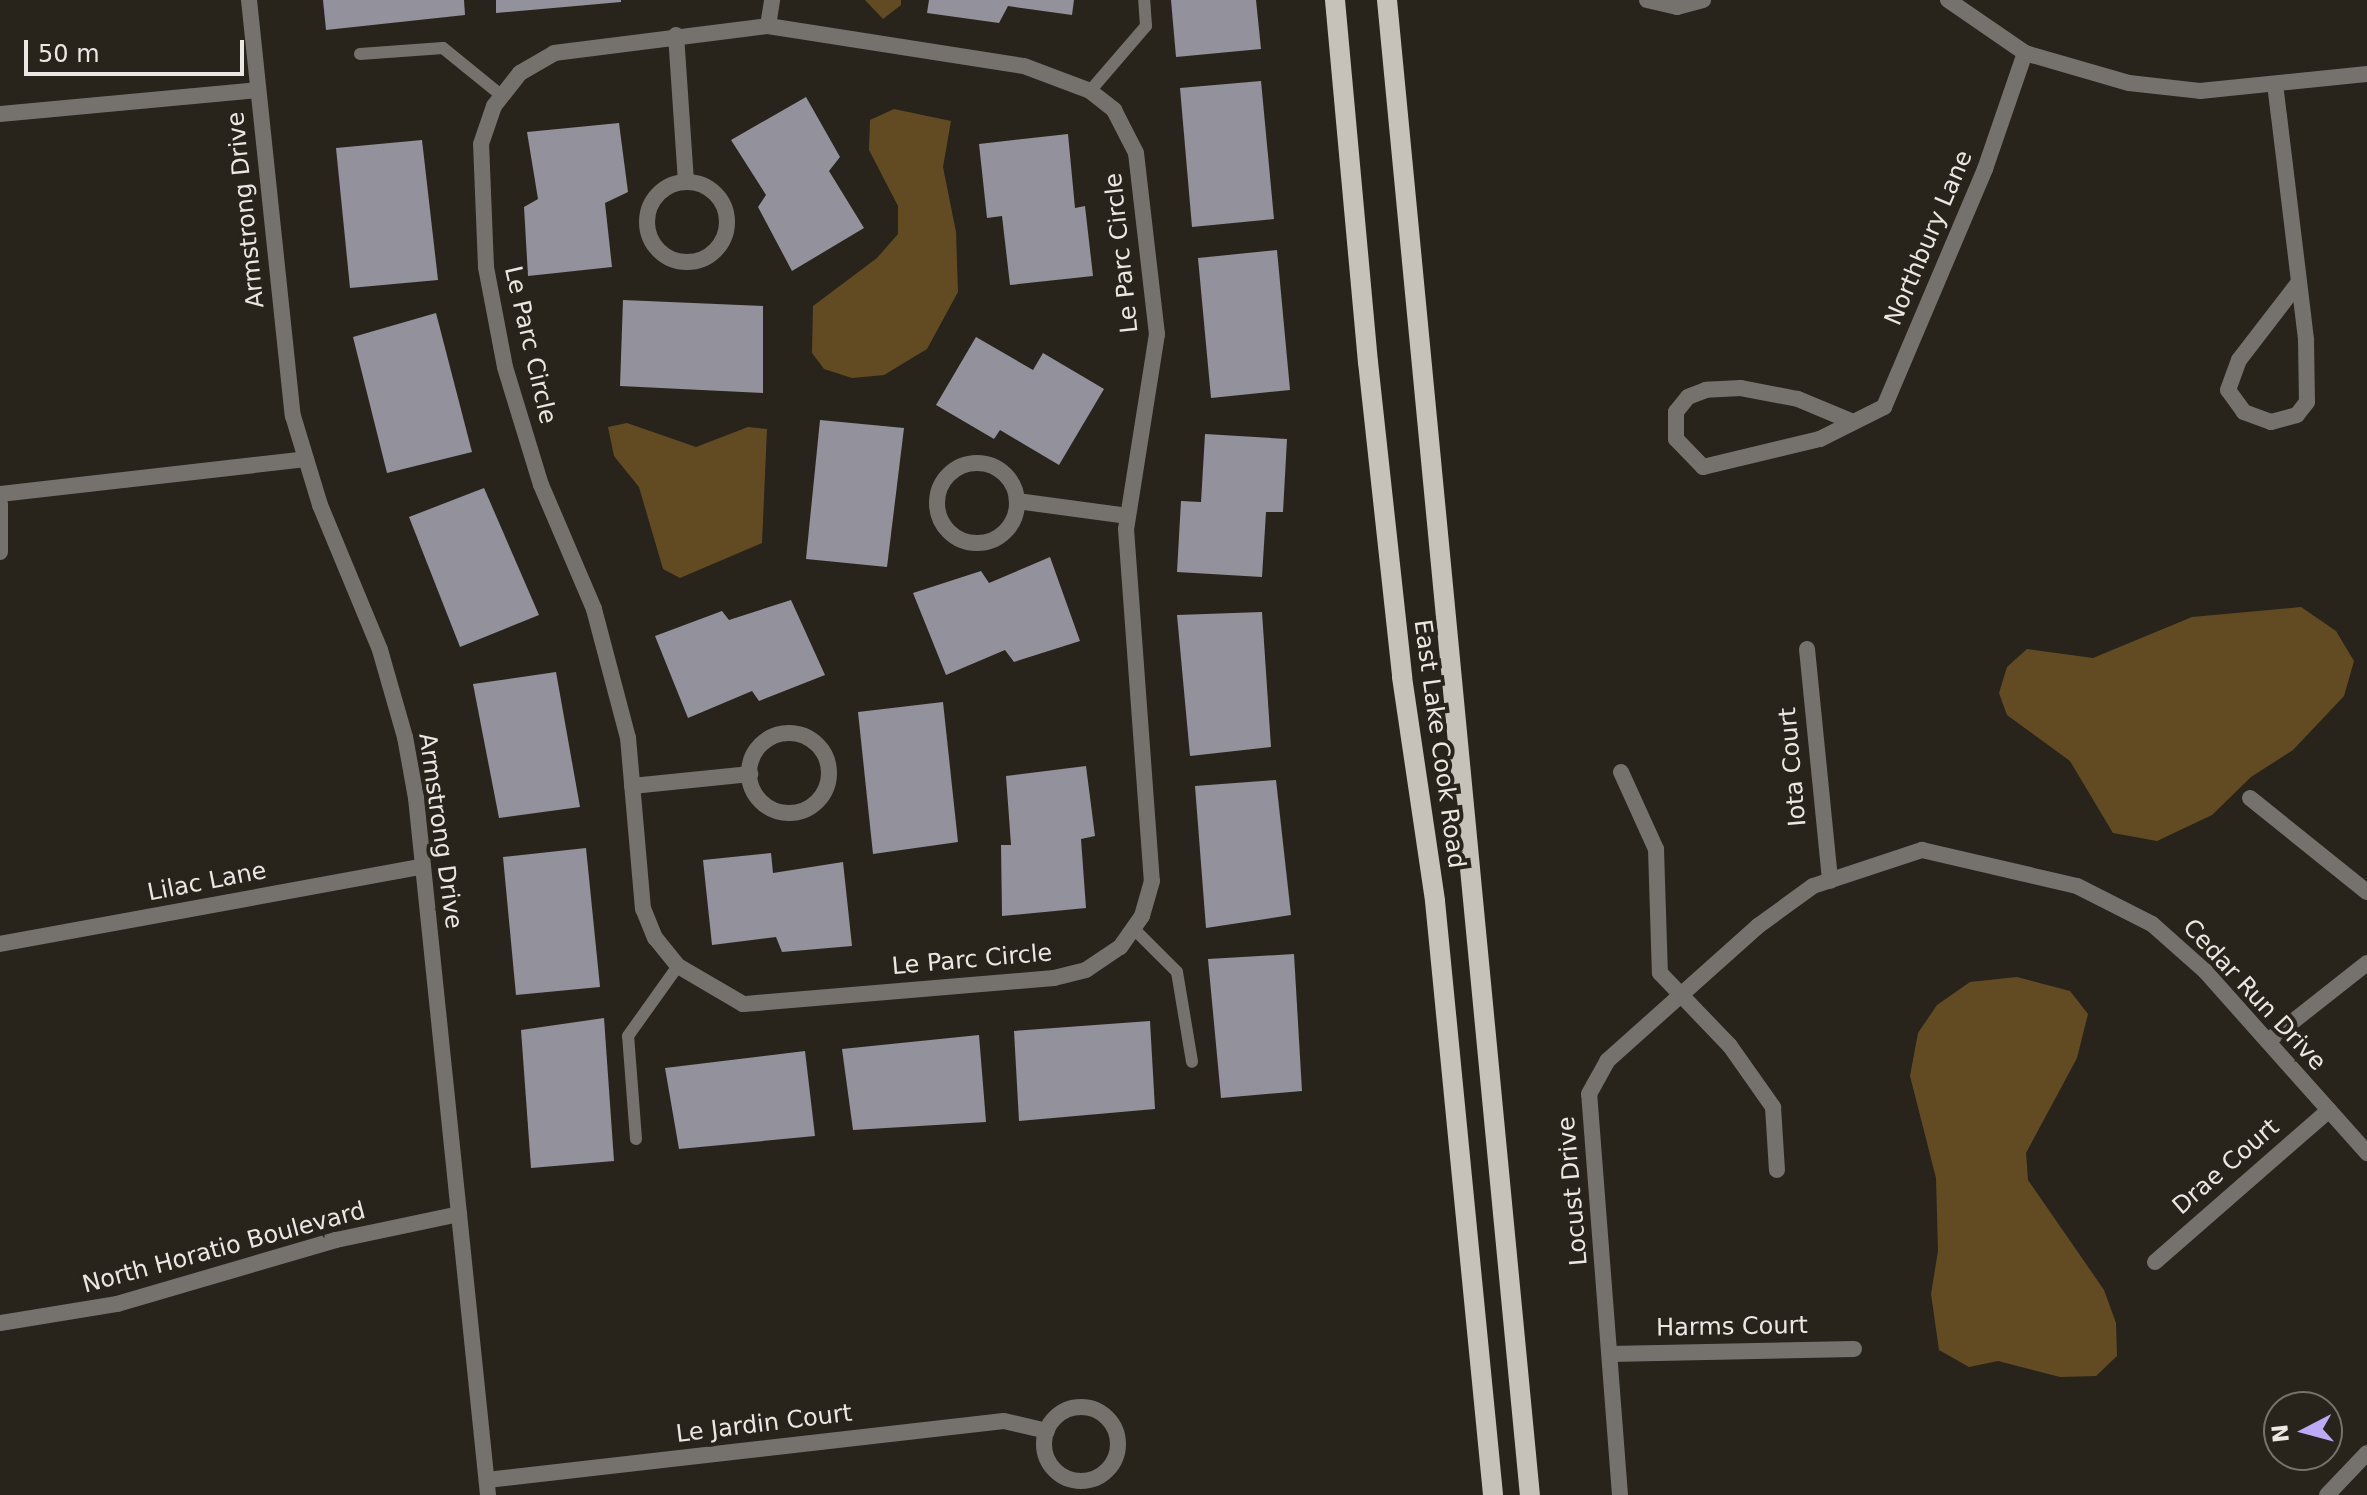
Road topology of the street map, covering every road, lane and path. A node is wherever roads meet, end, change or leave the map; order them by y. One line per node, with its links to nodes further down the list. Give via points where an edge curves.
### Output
1 (249, 0): 15 (street, Armstrong Drive)
2 (772, 0): 9 (street)
3 (1144, 0): 16 (lane, via 1146,26)
4 (1335, 0): 56 (main road, East Lake Cook Road, via 1369,378 1402,677 1435,901)
5 (1387, 0): 57 (main road, East Lake Cook Road)
6 (1647, 0): 7 (street, via 1677,7)
7 (1703, 0)
8 (1953, 1): 11 (street)
9 (768, 26): 10 (street, Le Parc Circle); 16 (street, Le Parc Circle, via 1024,66)
10 (676, 35): 17 (street, Le Parc Circle, via 554,53 520,73); 19 (street)
11 (2025, 53): 14 (street, via 2129,83 2200,91); 21 (street, Northbury Lane, via 1985,169 1884,407)
12 (360, 54): 17 (lane, via 443,48)
13 (2367, 74): 14 (street)
14 (2275, 84): 20 (street)
15 (258, 90): 18 (street); 22 (street, Armstrong Drive, via 293,416)
16 (1090, 91): 26 (street, Le Parc Circle, via 1114,110 1136,153 1157,334)
17 (502, 96): 31 (street, Le Parc Circle, via 481,144 479,180 497,324 541,485 594,609 628,738)
18 (0, 114)
19 (686, 181): 19 (street, via 661,191 648,213 651,240 659,251 682,262 717,248 727,224 720,199 711,189)
20 (2299, 282): 20 (street, via 2239,360 2228,390 2244,412 2271,422 2297,415 2307,402)
21 (1853, 422): 21 (street, Northbury Lane, via 1798,399 1741,388 1706,390 1688,397 1676,412 1676,439 1703,467 1820,439)
22 (306, 459): 23 (street); 33 (street, Armstrong Drive, via 389,679 405,737)
23 (0, 494)
24 (1017, 501): 24 (street, via 1002,471 976,463 963,465 943,482 938,508 950,532 973,543 986,542 1008,529); 26 (street)
25 (0, 504): 27 (street)
26 (1128, 516): 37 (street, Le Parc Circle, via 1132,659 1152,881)
27 (0, 552)
28 (1807, 649): 34 (street, Iota Court)
29 (1621, 772): 41 (street, via 1656,849 1660,973)
30 (750, 774): 30 (street, via 761,802 784,813 809,808 826,789 829,776 822,751 801,735 788,733 763,743); 31 (street)
31 (632, 786): 40 (street, Le Parc Circle, via 643,909 655,938)
32 (2250, 798): 36 (street)
33 (423, 866): 38 (street, Lilac Lane); 48 (street, Armstrong Drive)
34 (1830, 881): 35 (street, Cedar Run Drive); 42 (street, Cedar Run Drive, via 1922,850 2077,886 2152,924 2205,971)
35 (1813, 886): 41 (street, Locust Drive, via 1758,926)
36 (2367, 892)
37 (1133, 928): 40 (street, Le Parc Circle, via 1120,947 1086,970 1054,978 743,1004); 43 (lane, via 1177,972)
38 (0, 944)
39 (2367, 963): 42 (street)
40 (678, 966): 45 (lane, via 628,1036)
41 (1681, 995): 47 (street, via 1730,1046 1773,1107); 52 (street, Locust Drive, via 1607,1061 1589,1094)
42 (2268, 1041): 44 (street, Cedar Run Drive)
43 (1192, 1062)
44 (2329, 1110): 46 (street, Cedar Run Drive); 49 (street, Drae Court)
45 (636, 1139)
46 (2367, 1153)
47 (1777, 1170)
48 (459, 1214): 50 (street, North Horatio Boulevard, via 336,1240 117,1304); 55 (street, Armstrong Drive)
49 (2155, 1262)
50 (0, 1323)
51 (1854, 1349): 52 (street, Harms Court)
52 (1610, 1354): 58 (street, Locust Drive)
53 (1047, 1431): 53 (street, via 1047,1459 1063,1477 1099,1477 1116,1458 1117,1434 1092,1408 1068,1409); 55 (street, Le Jardin Court, via 1004,1421)
54 (2367, 1453): 59 (street)
55 (488, 1487)
56 (1493, 1495)
57 (1530, 1495)
58 (1620, 1495)
59 (2327, 1495)

